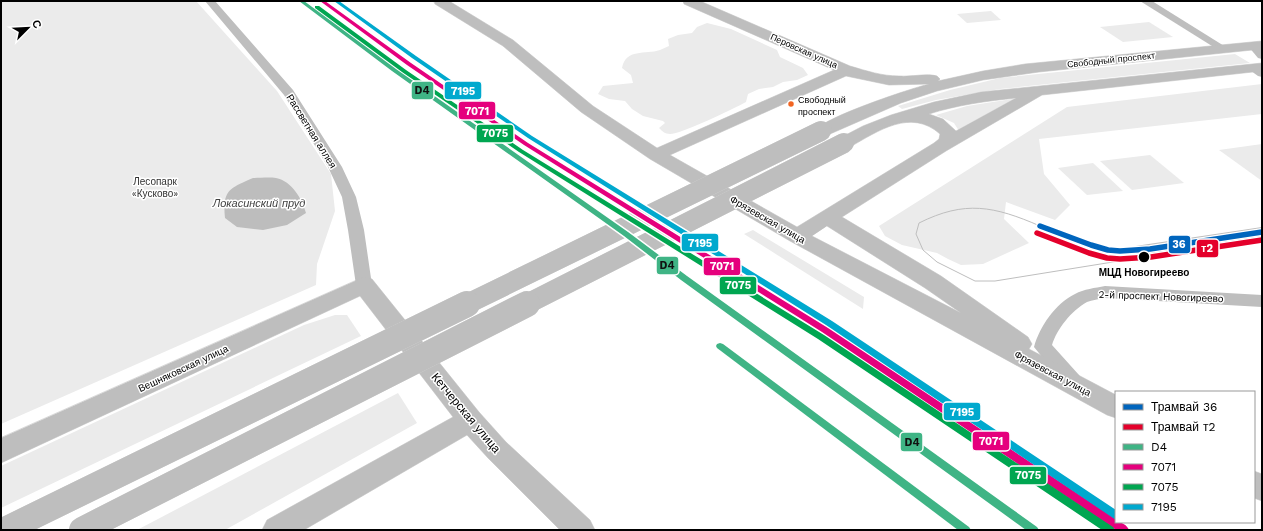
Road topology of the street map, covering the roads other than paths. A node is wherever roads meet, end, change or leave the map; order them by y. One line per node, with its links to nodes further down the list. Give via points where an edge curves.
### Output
1 (210, 1): 19 (street, Рассветная аллея, via 288,93 335,167 349,197)
2 (440, 1): 14 (main road, Фрязевская улица, via 508,43 588,109)
3 (689, 1): 7 (main road, Перовская улица)
4 (1145, 1): 5 (street)
5 (1224, 49): 6 (main road, Свободный проспект); 8 (main road, Свободный проспект)
6 (1259, 49)
7 (848, 70): 8 (main road, via 870,78 905,82); 11 (main road, Перовская улица, via 869,84 877,94 866,107); 14 (main road)
8 (1012, 70): 11 (main road, Свободный проспект, via 942,85)
9 (1259, 70): 10 (main road)
10 (1043, 90): 12 (main road, via 960,101); 13 (main road)
11 (848, 118): 25 (main road, bridge)
12 (897, 119): 13 (main road, via 917,117 940,124 948,132 949,137); 26 (main road, bridge, via 844,143)
13 (940, 148): 15 (main road)
14 (656, 155): 17 (main road, Фрязевская улица)
15 (827, 217): 17 (main road); 21 (main road, via 933,282)
16 (1262, 232): 18 (street)
17 (797, 236): 21 (main road, Фрязевская улица)
18 (1142, 250)
19 (364, 285): 23 (main road, Кетчерская улица); 24 (main road, Вешняковская улица)
20 (1262, 301): 21 (street, 2-й проспект Новогиреево, via 1105,292 1081,298 1068,307 1047,332 1043,347)
21 (1077, 386): 22 (main road, Фрязевская улица)
22 (1115, 406)
23 (470, 420): 27 (main road); 28 (main road, Кетчерская улица, via 497,450)
24 (1, 451)
25 (5, 530)
26 (82, 530)
27 (277, 530)
28 (580, 530)

